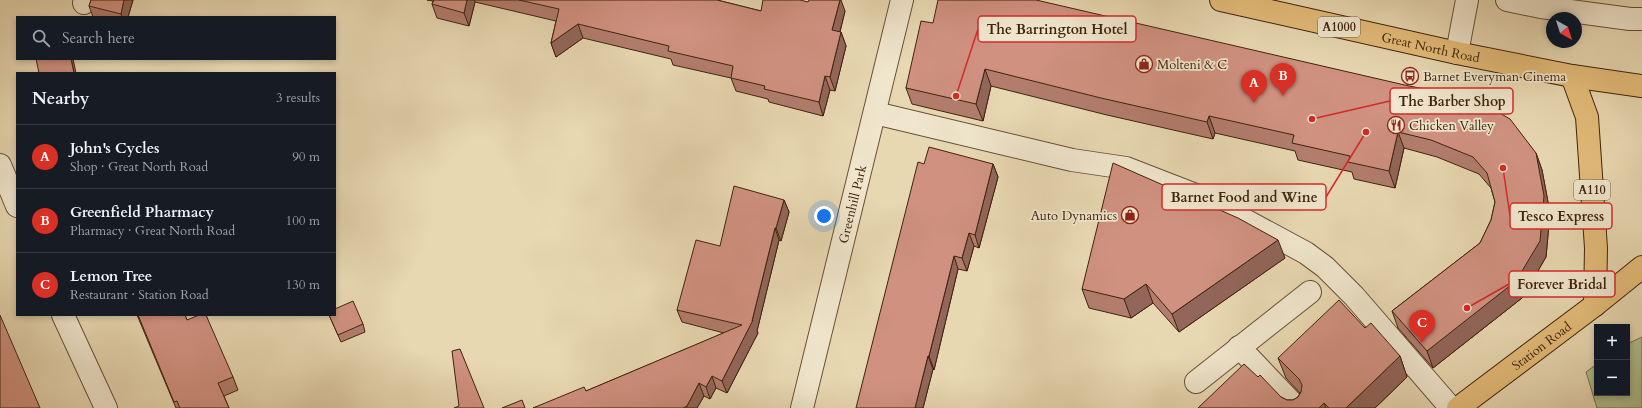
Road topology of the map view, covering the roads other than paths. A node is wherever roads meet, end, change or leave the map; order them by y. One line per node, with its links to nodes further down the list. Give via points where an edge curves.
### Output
1 (902, 0): 10 (street, Greenhill Park)
2 (1221, 0): 7 (main road, Great North Road / A1000)
3 (1467, 0): 7 (street)
4 (1507, 0): 5 (street)
5 (1541, 3): 6 (street)
6 (1642, 19)
7 (1457, 53): 8 (main road, Great North Road / A1000)
8 (1572, 76): 9 (main road, Great North Road / A1000); 15 (main road, A110, via 1587,117 1596,248)
9 (1642, 86)
10 (875, 113): 20 (street, Greenhill Park); 22 (street, via 1072,160 1126,168 1206,199 1306,253 1325,267 1354,296)
11 (0, 165): 12 (street)
12 (16, 204)
13 (1642, 267): 15 (main road, Station Road)
14 (1310, 292): 17 (street)
15 (1595, 305): 23 (main road, Station Road)
16 (63, 316): 19 (street)
17 (1239, 348): 18 (street); 21 (street)
18 (1196, 382)
19 (106, 408)
20 (802, 408)
21 (1297, 408)
22 (1451, 408)
23 (1458, 408)

